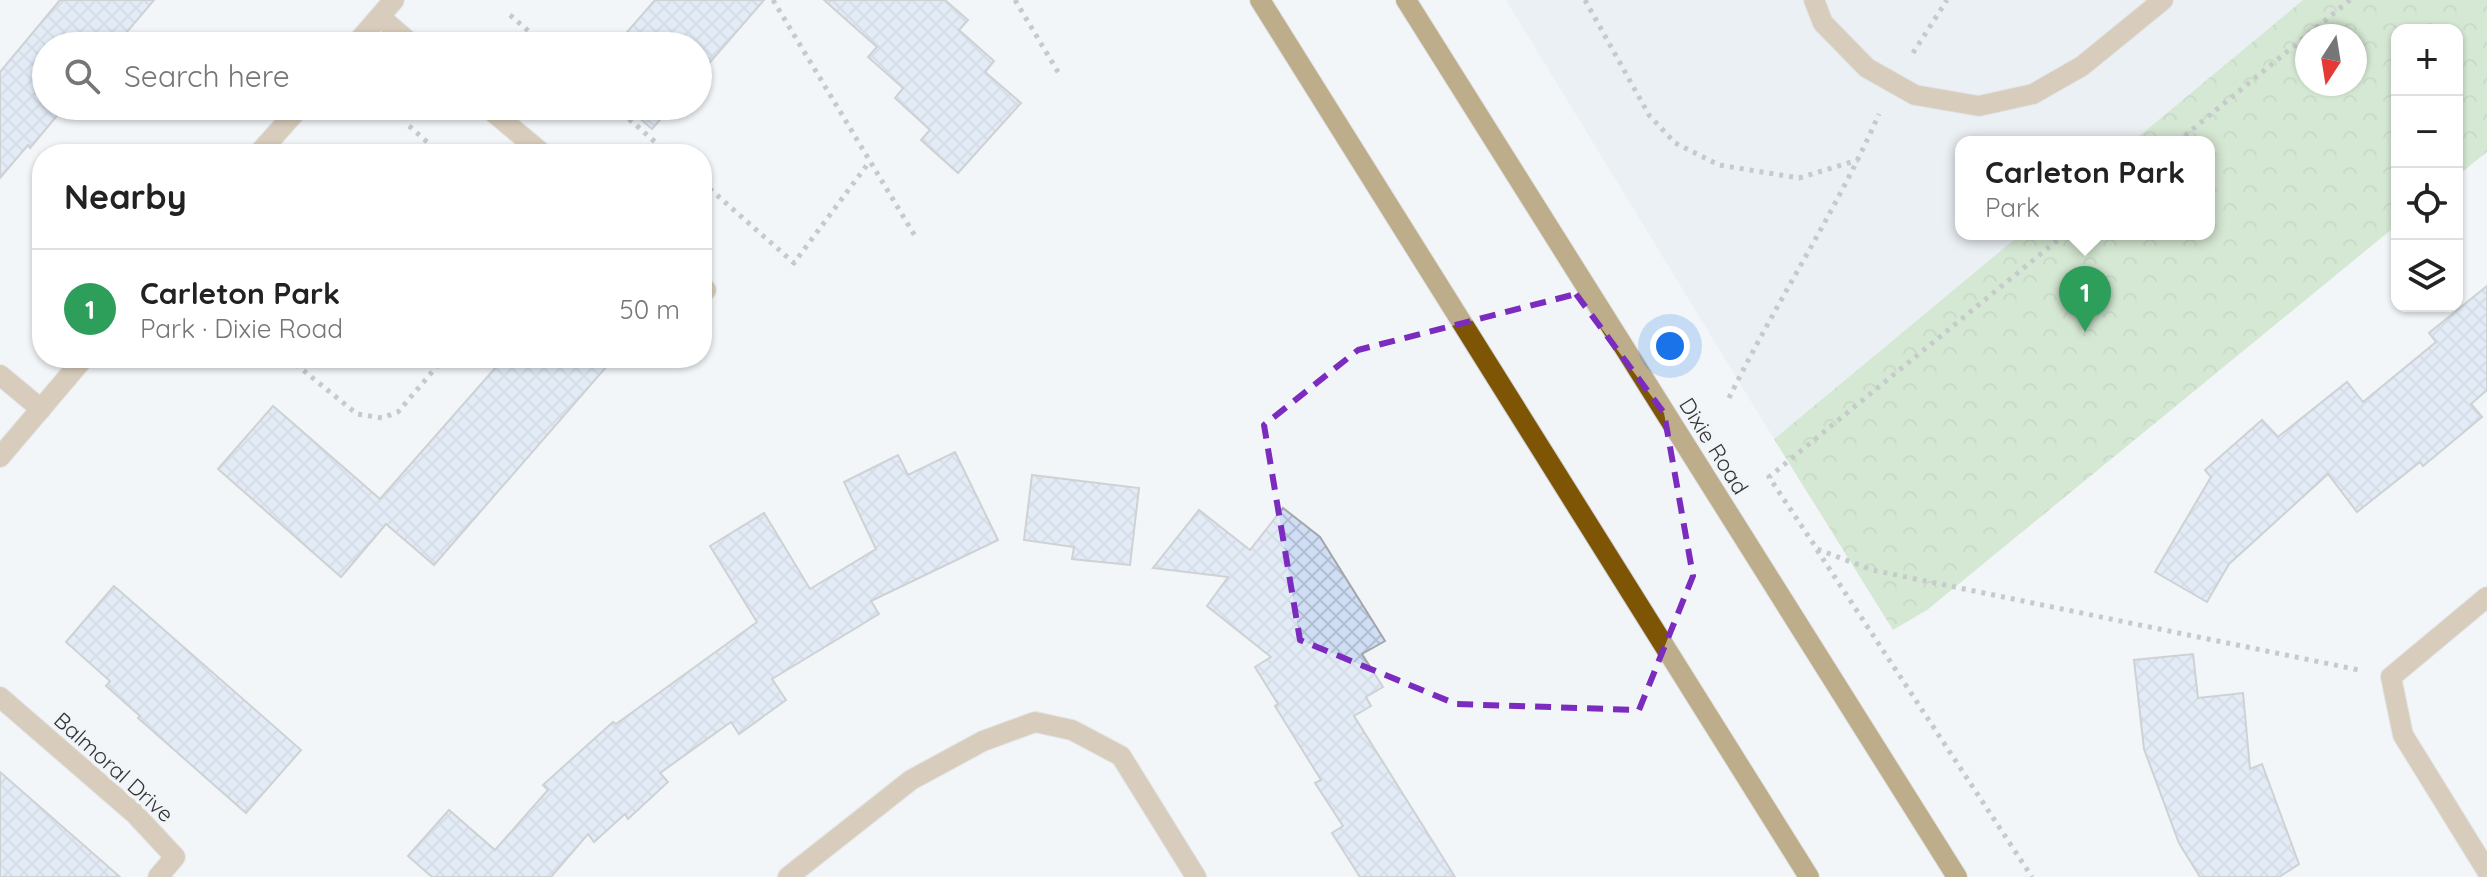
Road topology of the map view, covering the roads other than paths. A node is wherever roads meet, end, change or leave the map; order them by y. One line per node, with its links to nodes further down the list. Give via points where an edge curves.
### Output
1 (394, 0): 6 (street)
2 (1260, 0): 23 (main road)
3 (1406, 0): 24 (main road, Dixie Road)
4 (1814, 0): 5 (street, via 1823,23 1867,68 1915,95 1979,106 2033,94 2082,66)
5 (2163, 0)
6 (380, 17): 7 (street); 8 (street)
7 (367, 32)
8 (398, 32)
9 (288, 120): 11 (street)
10 (503, 120): 12 (street)
11 (267, 144)
12 (531, 144)
13 (76, 368): 15 (street)
14 (0, 375): 15 (street)
15 (41, 409): 16 (street)
16 (0, 457)
17 (2487, 597): 19 (street, via 2391,677 2403,735)
18 (0, 697): 20 (street, Balmoral Drive, via 135,814 175,857)
19 (2487, 871)
20 (158, 877)
21 (788, 877): 22 (street, via 911,780 983,741 1035,722 1072,730 1121,756)
22 (1196, 877)
23 (1809, 877)
24 (1957, 877)

